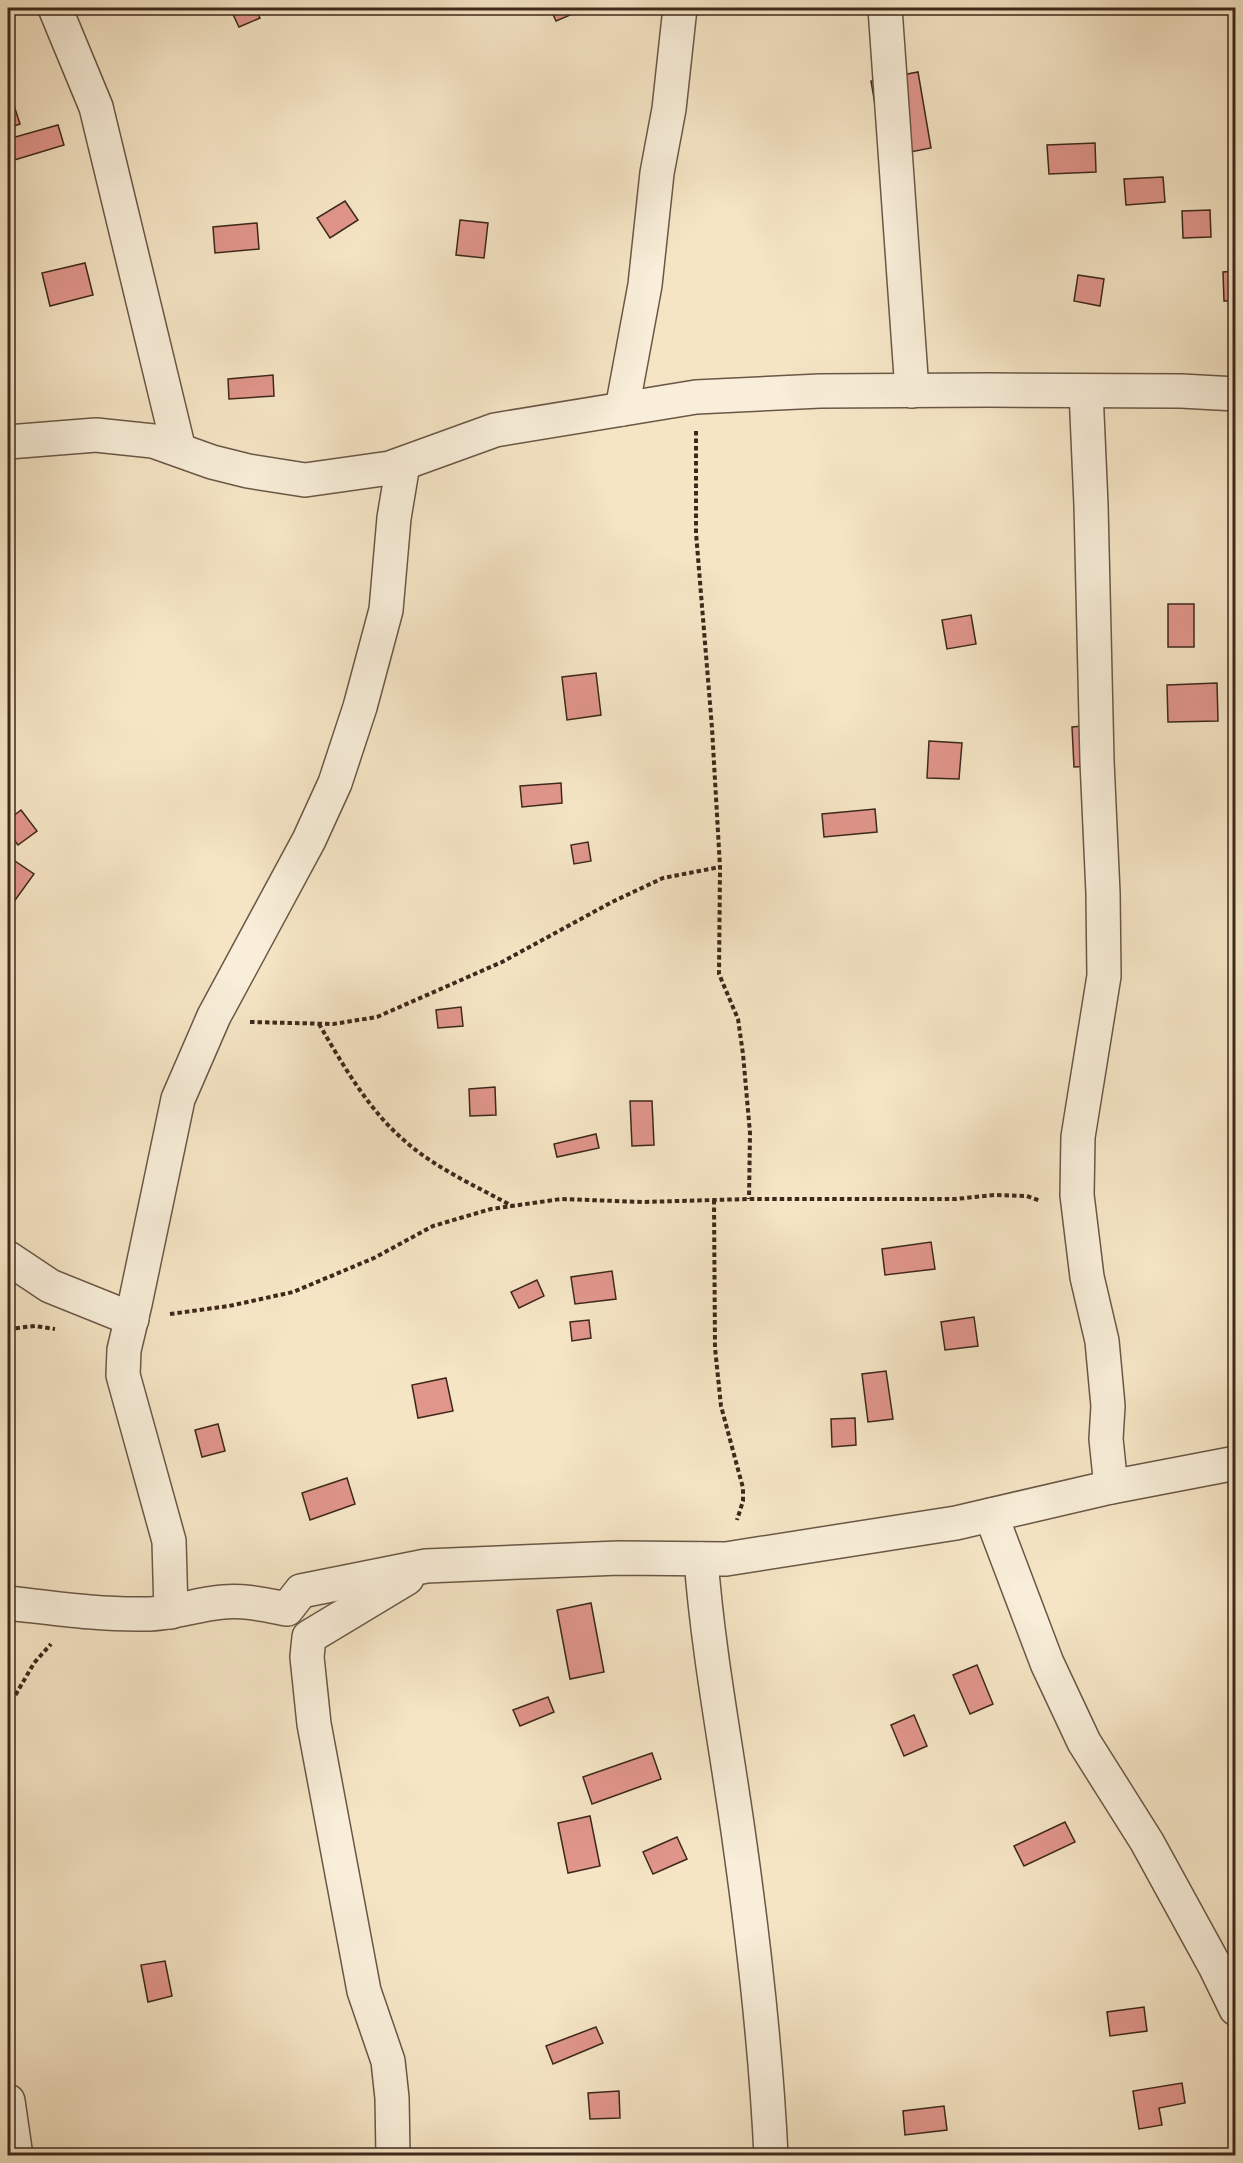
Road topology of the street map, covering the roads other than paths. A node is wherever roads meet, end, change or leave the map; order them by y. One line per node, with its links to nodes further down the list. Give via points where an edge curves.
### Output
1 (55, 8): 9 (street, via 96,106)
2 (680, 8): 7 (street, via 645,285)
3 (885, 8): 5 (street)
4 (1086, 390): 5 (street); 6 (street); 14 (street, via 1104,976 1078,1137 1077,1195 1087,1277 1102,1341)
5 (912, 391): 7 (street, via 696,397)
6 (1236, 394)
7 (622, 409): 10 (street, via 495,430)
8 (8, 442): 9 (street, via 96,435 153,441)
9 (179, 450): 10 (street, via 248,471 305,480)
10 (403, 464): 12 (street, via 386,610 360,707 335,783 309,840 214,1016 178,1099)
11 (8, 1258): 12 (street, via 50,1286)
12 (132, 1319): 19 (street, via 123,1375 169,1541)
13 (1236, 1463): 14 (street)
14 (1111, 1487): 15 (street)
15 (991, 1515): 16 (street); 20 (street, via 1047,1663 1084,1742 1147,1842)
16 (713, 1559): 17 (street, via 619,1558); 24 (street, via 706,1622 746,1893 766,2062)
17 (426, 1566): 19 (street, via 301,1591 287,1609 246,1601); 23 (street, via 309,1637 307,1657 314,1724 364,1991 388,2061)
18 (8, 1603): 19 (street, via 113,1614)
19 (171, 1612)
20 (1236, 2008)
21 (8, 2101): 22 (street)
22 (16, 2156)
23 (393, 2156)
24 (771, 2156)

